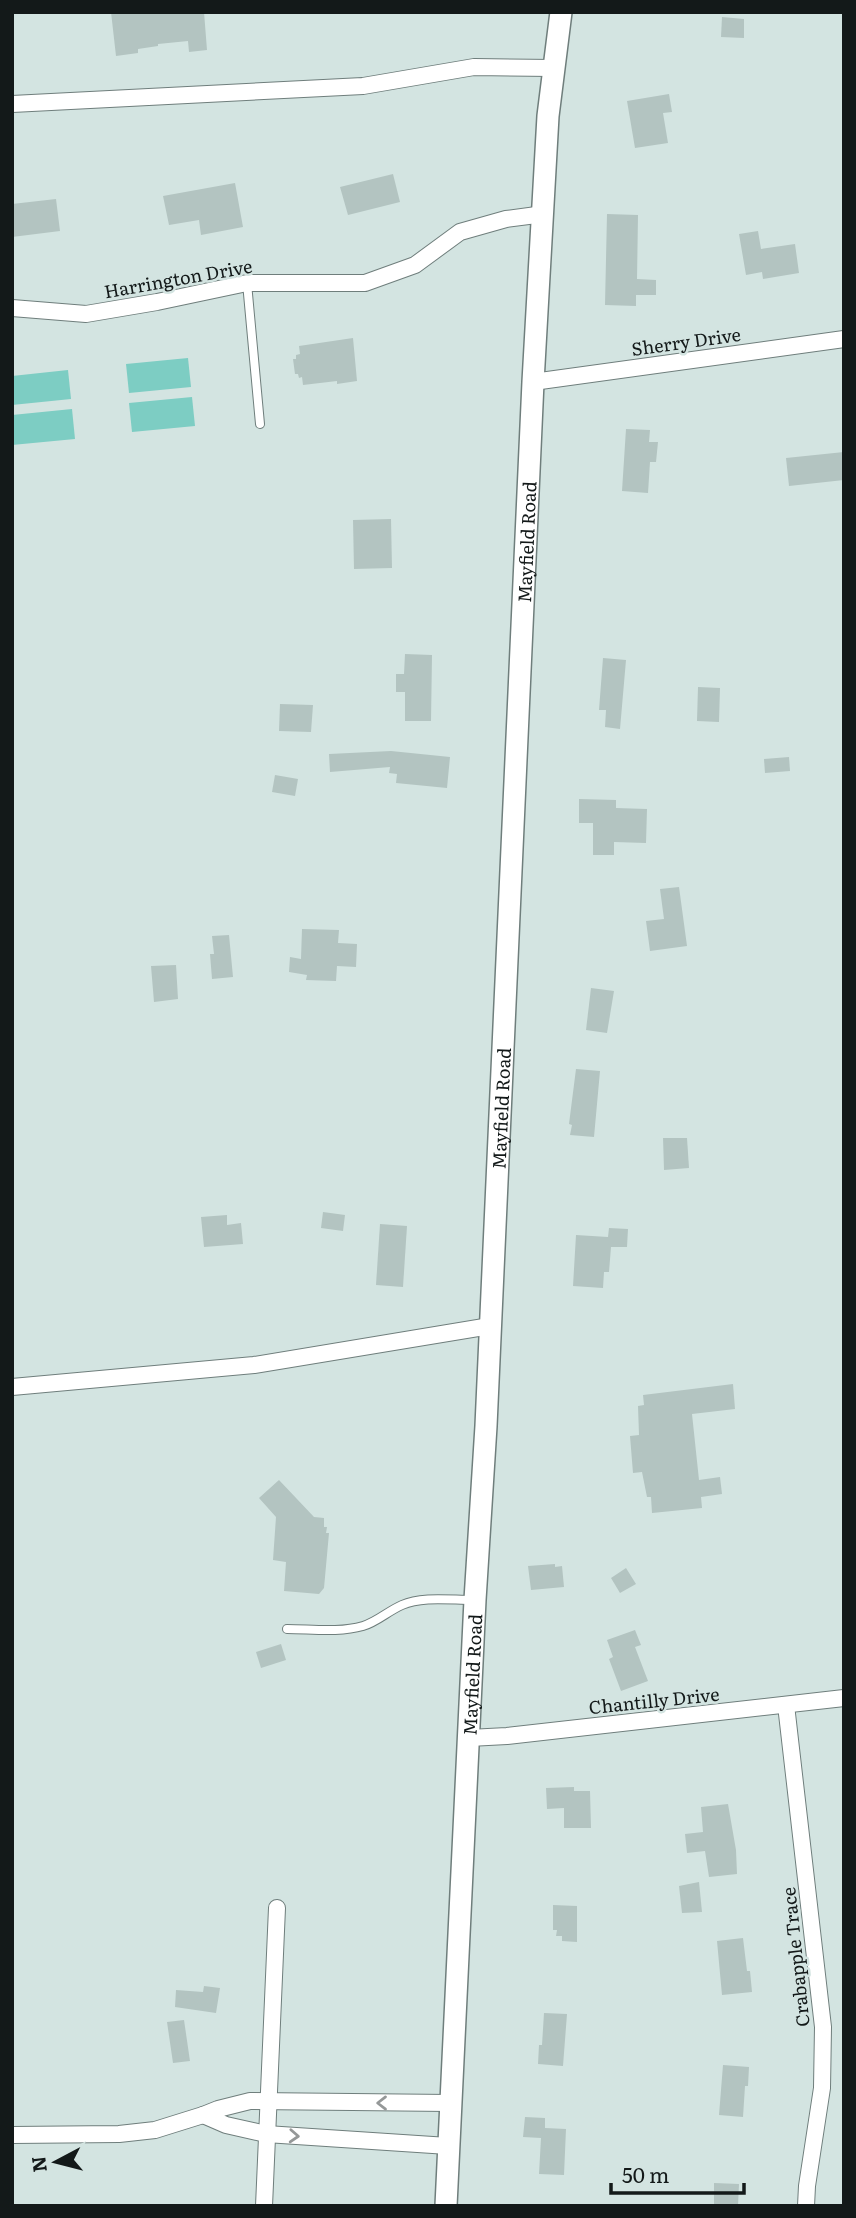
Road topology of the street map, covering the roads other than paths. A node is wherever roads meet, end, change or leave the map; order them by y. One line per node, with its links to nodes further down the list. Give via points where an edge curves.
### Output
1 (561, 12): 2 (street, Mayfield Road)
2 (552, 68): 3 (street, via 474,67 363,86); 4 (street, Mayfield Road)
3 (12, 104)
4 (544, 214): 5 (street, Harrington Drive, via 506,219 460,233 415,265 365,284); 8 (street, Mayfield Road)
5 (247, 283): 6 (street, Harrington Drive, via 86,314); 9 (lane)
6 (12, 308)
7 (844, 339): 8 (street, Sherry Drive)
8 (533, 382): 10 (street, Mayfield Road)
9 (260, 424)
10 (490, 1326): 11 (street, via 254,1365); 12 (street, Mayfield Road)
11 (12, 1387)
12 (475, 1600): 13 (lane, via 404,1604 362,1626); 16 (street, Mayfield Road)
13 (286, 1629)
14 (844, 1698): 15 (street, Chantilly Drive)
15 (786, 1705): 16 (street, Chantilly Drive); 26 (street, Crabapple Trace, via 823,2027 822,2088)
16 (469, 1738): 19 (street, Mayfield Road)
17 (277, 1908): 18 (street)
18 (269, 2101): 19 (street, one-way to 18); 20 (street, via 250,2101); 21 (street)
19 (450, 2103): 23 (street, Mayfield Road)
20 (203, 2115): 21 (street); 22 (street, via 155,2130 119,2134)
21 (266, 2134): 23 (street, one-way to 23); 24 (street)
22 (12, 2135)
23 (448, 2146): 25 (street, Mayfield Road)
24 (264, 2206)
25 (446, 2206)
26 (806, 2206)

